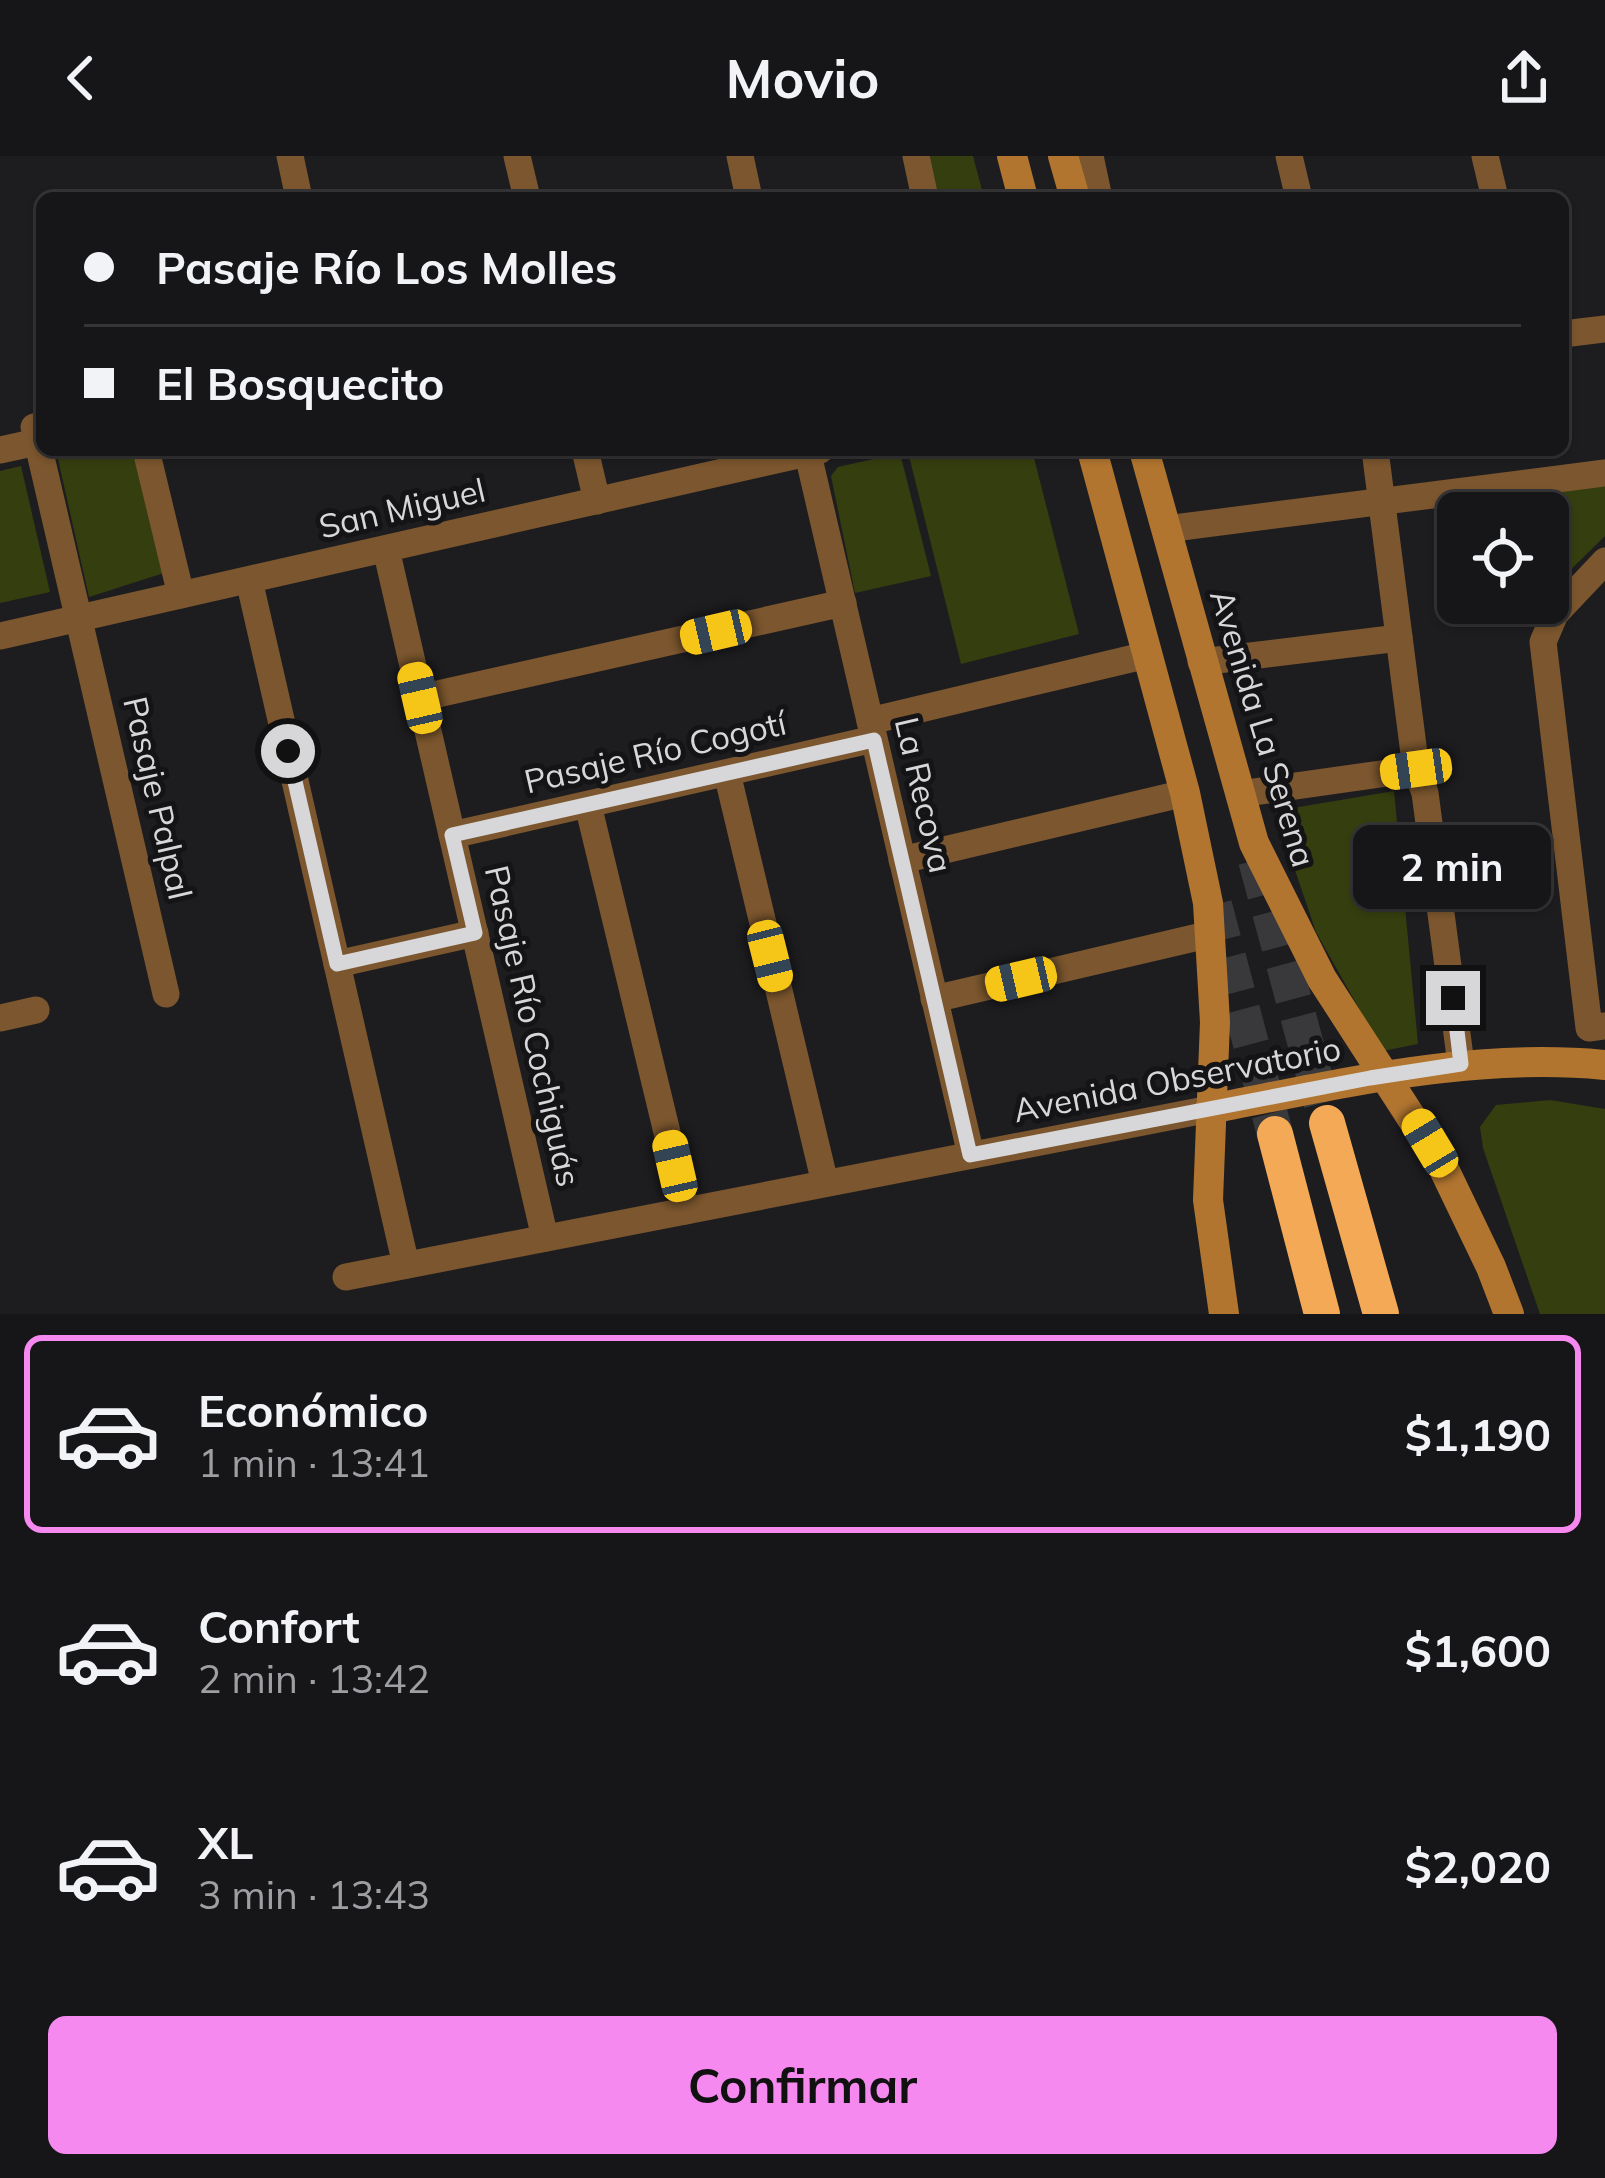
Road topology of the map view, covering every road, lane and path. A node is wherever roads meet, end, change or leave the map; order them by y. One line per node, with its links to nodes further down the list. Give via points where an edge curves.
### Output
1 (290, 156): 10 (street)
2 (517, 156): 11 (street)
3 (740, 156): 12 (street)
4 (916, 156): 13 (street)
5 (1012, 156): 14 (main road)
6 (1063, 156): 15 (main road)
7 (1090, 156): 16 (street)
8 (1289, 156): 17 (street)
9 (1485, 156): 18 (street)
10 (298, 192)
11 (526, 192)
12 (748, 192)
13 (925, 192)
14 (1021, 192)
15 (1073, 192)
16 (1098, 192)
17 (1298, 192)
18 (1494, 192)
19 (1605, 329): 20 (street)
20 (1569, 333)
21 (36, 432): 22 (street)
22 (0, 450)
23 (43, 456): 40 (street, Pasaje Palpal)
24 (147, 456): 38 (street)
25 (586, 456): 32 (street)
26 (790, 456): 32 (street, San Miguel)
27 (813, 456): 39 (street, La Recova)
28 (1094, 456): 43 (main road)
29 (1146, 456): 34 (main road, Avenida La Serena)
30 (1376, 456): 33 (street)
31 (1605, 473): 33 (street)
32 (597, 501): 35 (street, San Miguel)
33 (1382, 502): 34 (street); 42 (street)
34 (1166, 529): 44 (main road, Avenida La Serena)
35 (386, 549): 37 (street, San Miguel); 45 (street, Pasaje Río Cochiguás)
36 (1605, 561): 61 (street, via 1555,614 1543,642)
37 (249, 580): 38 (street, San Miguel); 56 (street)
38 (181, 596): 40 (street, San Miguel)
39 (843, 603): 45 (street); 46 (street, La Recova)
40 (79, 619): 41 (street, San Miguel); 57 (street, Pasaje Palpal)
41 (0, 637)
42 (1399, 638): 44 (street); 47 (street)
43 (1147, 655): 46 (street, Pasaje Río Cogotí); 49 (main road)
44 (1201, 662): 50 (main road, Avenida La Serena)
45 (420, 698): 52 (street, Pasaje Río Cochiguás)
46 (872, 730): 48 (street, Pasaje Río Cogotí); 53 (street, La Recova)
47 (1416, 769): 50 (street); 62 (street)
48 (727, 773): 51 (street, Pasaje Río Cogotí); 69 (street)
49 (1185, 793): 53 (street); 55 (main road)
50 (1240, 794): 64 (main road, Avenida La Serena, via 1293,926)
51 (588, 805): 52 (street, Pasaje Río Cogotí); 70 (street)
52 (452, 835): 54 (street, Pasaje Río Cochiguás)
53 (902, 860): 58 (street, La Recova)
54 (475, 933): 56 (street); 71 (street, Pasaje Río Cochiguás)
55 (1211, 934): 58 (street); 65 (main road)
56 (337, 964): 72 (street)
57 (166, 994)
58 (934, 999): 68 (street, La Recova)
59 (36, 1010): 60 (street)
60 (0, 1018)
61 (1597, 1027)
62 (1461, 1064): 63 (main road, Avenida Observatorio); 64 (main road, Avenida Observatorio)
63 (1605, 1065)
64 (1385, 1075): 65 (main road, Avenida Observatorio); 77 (main road, Avenida La Serena, via 1466,1210)
65 (1210, 1109): 68 (street, Avenida Observatorio); 74 (main road, via 1208,1200)
66 (1327, 1123): 76 (highway)
67 (1275, 1134): 75 (highway)
68 (970, 1155): 69 (street, Avenida Observatorio)
69 (826, 1184): 70 (street, Avenida Observatorio)
70 (686, 1210): 71 (street, Avenida Observatorio)
71 (545, 1238): 72 (street, Avenida Observatorio)
72 (406, 1265): 73 (street, Avenida Observatorio)
73 (346, 1277)
74 (1224, 1314)
75 (1322, 1314)
76 (1381, 1314)
77 (1509, 1314)

